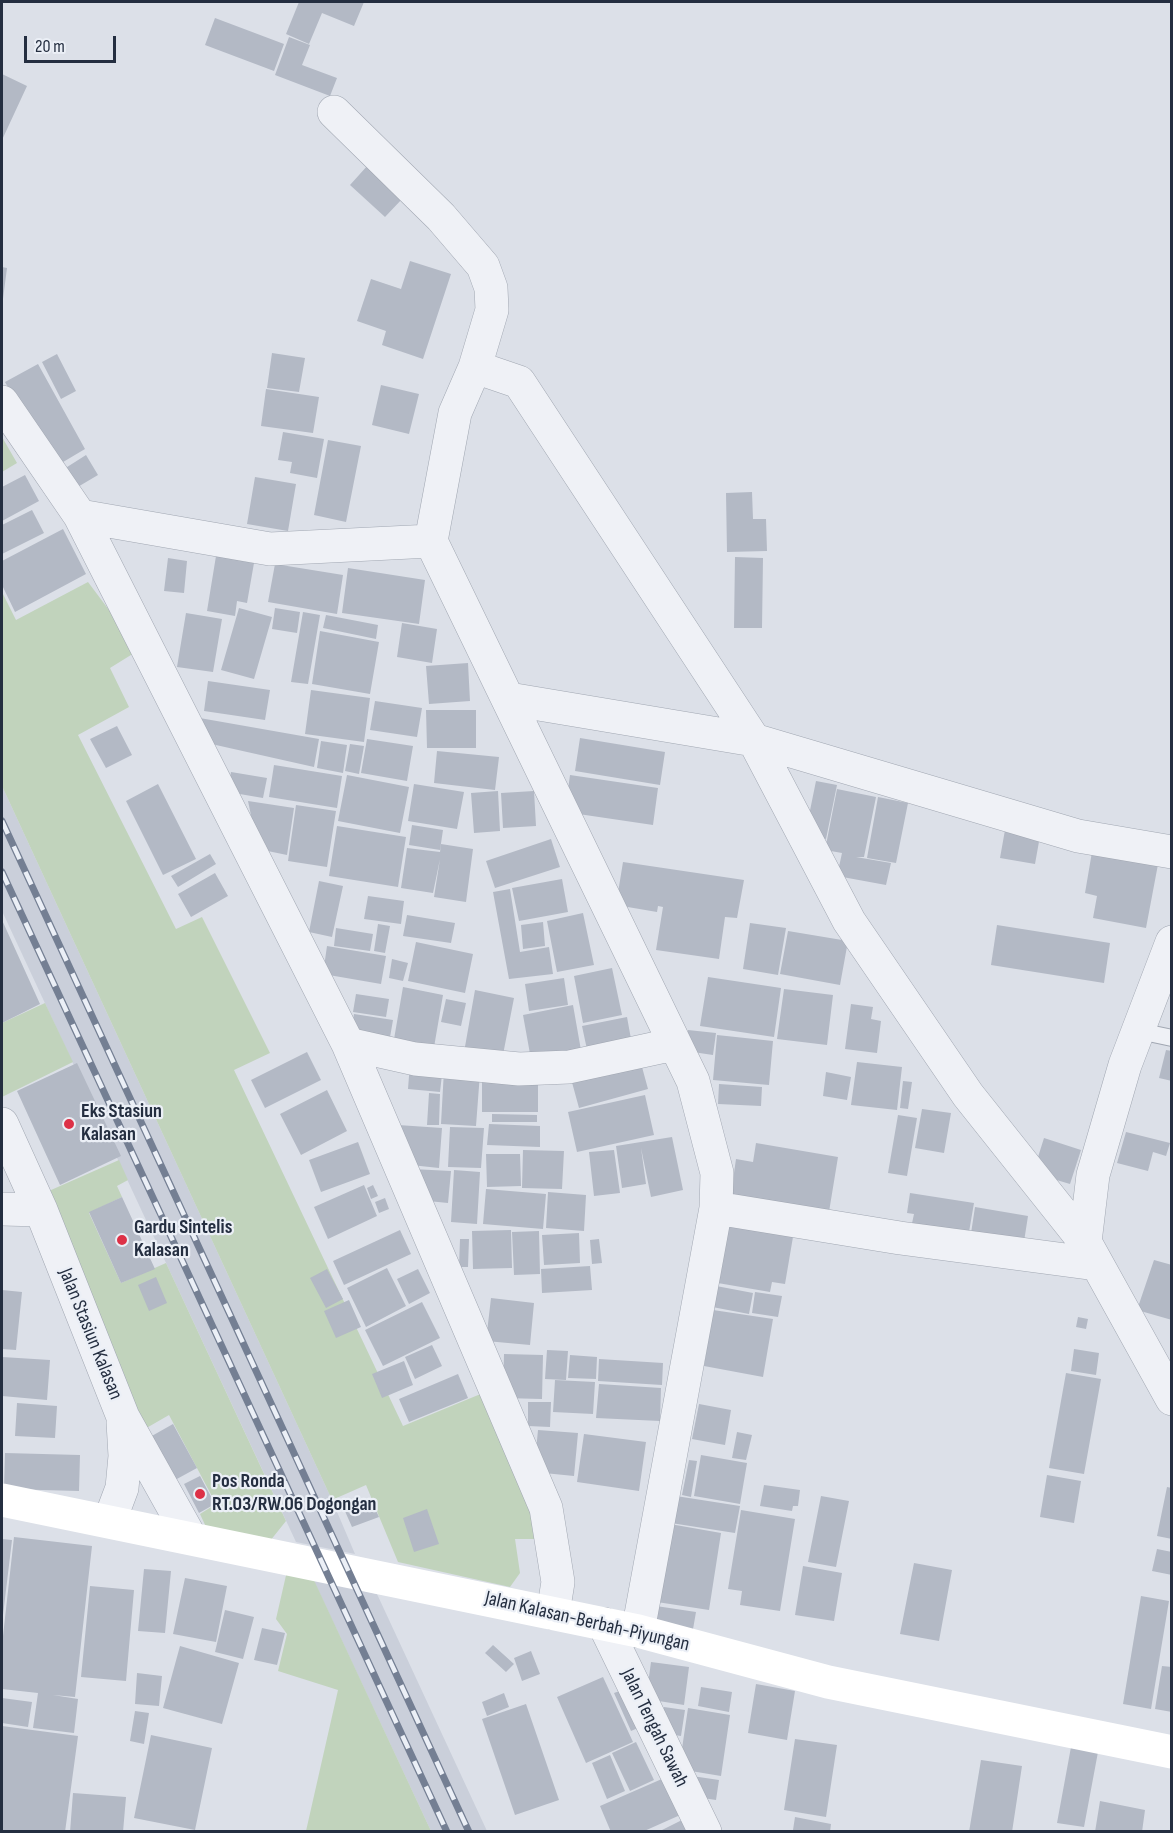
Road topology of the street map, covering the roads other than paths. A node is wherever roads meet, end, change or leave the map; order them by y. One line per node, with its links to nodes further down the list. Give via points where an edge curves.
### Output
1 (334, 112): 2 (street, via 441,217 483,266 491,288 492,310)
2 (475, 367): 5 (street, via 455,413); 7 (street, via 519,382)
3 (2, 402): 4 (street)
4 (80, 516): 5 (street, via 270,549); 12 (street)
5 (430, 541): 6 (street)
6 (509, 699): 7 (street); 13 (street)
7 (754, 740): 8 (street, via 1078,836); 18 (street, via 849,921)
8 (1172, 852)
9 (1172, 942): 10 (street)
10 (1139, 1031): 11 (lane); 18 (street, via 1093,1175)
11 (1172, 1038)
12 (348, 1044): 13 (street, via 415,1059 519,1069 569,1067); 24 (street, via 546,1508 558,1582)
13 (675, 1044): 15 (street, via 693,1081 708,1129 717,1173)
14 (2, 1124): 17 (street, Jalan Stasiun Kalasan)
15 (716, 1208): 18 (street, via 889,1237); 26 (street)
16 (2, 1209): 17 (street)
17 (40, 1210): 20 (street, Jalan Stasiun Kalasan)
18 (1083, 1256): 19 (street)
19 (1170, 1392)
20 (123, 1418): 22 (street, via 122,1488); 23 (street, Jalan Stasiun Kalasan)
21 (2, 1500): 22 (street, Jalan Kalasan-Berbah-Piyungan)
22 (110, 1520): 23 (street, Jalan Kalasan-Berbah-Piyungan)
23 (190, 1538): 24 (street, Jalan Kalasan-Berbah-Piyungan)
24 (553, 1613): 25 (street, Jalan Kalasan-Berbah-Piyungan)
25 (604, 1624): 26 (street, Jalan Kalasan-Berbah-Piyungan); 28 (street, Jalan Tengah Sawah)
26 (638, 1631): 27 (street, Jalan Kalasan-Berbah-Piyungan, via 828,1682)
27 (1172, 1752)
28 (705, 1832)

